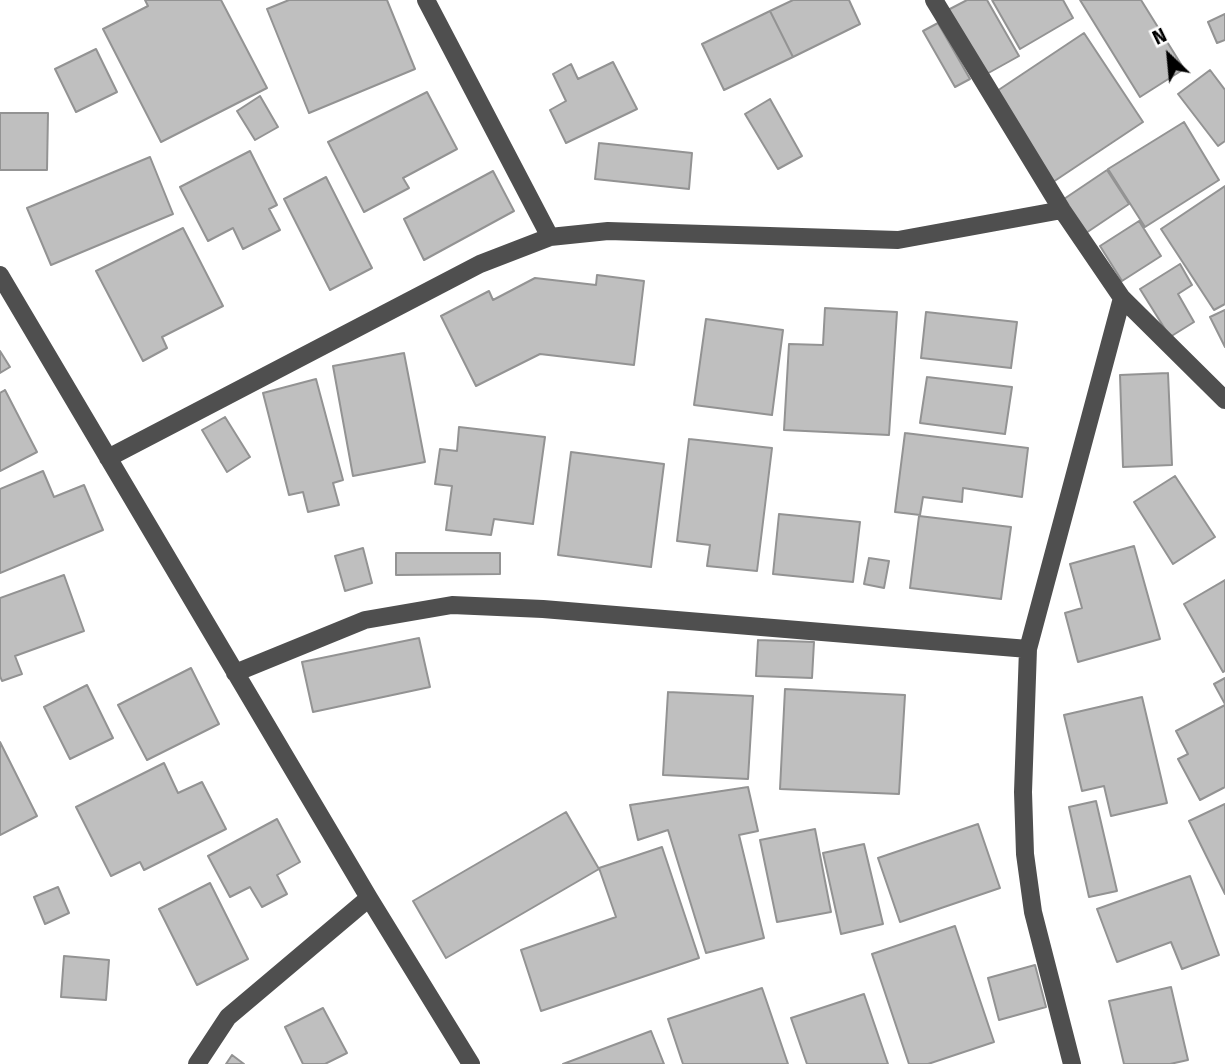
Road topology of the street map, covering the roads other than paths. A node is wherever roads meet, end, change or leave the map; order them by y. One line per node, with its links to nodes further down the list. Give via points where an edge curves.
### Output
1 (426, 0): 4 (street)
2 (934, 0): 3 (street)
3 (1062, 209): 4 (street, via 898,240 608,231); 6 (street)
4 (550, 237): 8 (street, via 480,264)
5 (0, 275): 8 (street)
6 (1122, 298): 7 (street); 9 (street)
7 (1225, 400)
8 (108, 458): 10 (street)
9 (1028, 649): 10 (street, via 452,605 365,620); 14 (street, via 1025,854 1033,912)
10 (235, 673): 11 (street)
11 (369, 898): 12 (street, via 228,1017); 13 (street)
12 (197, 1064)
13 (471, 1064)
14 (1072, 1064)

